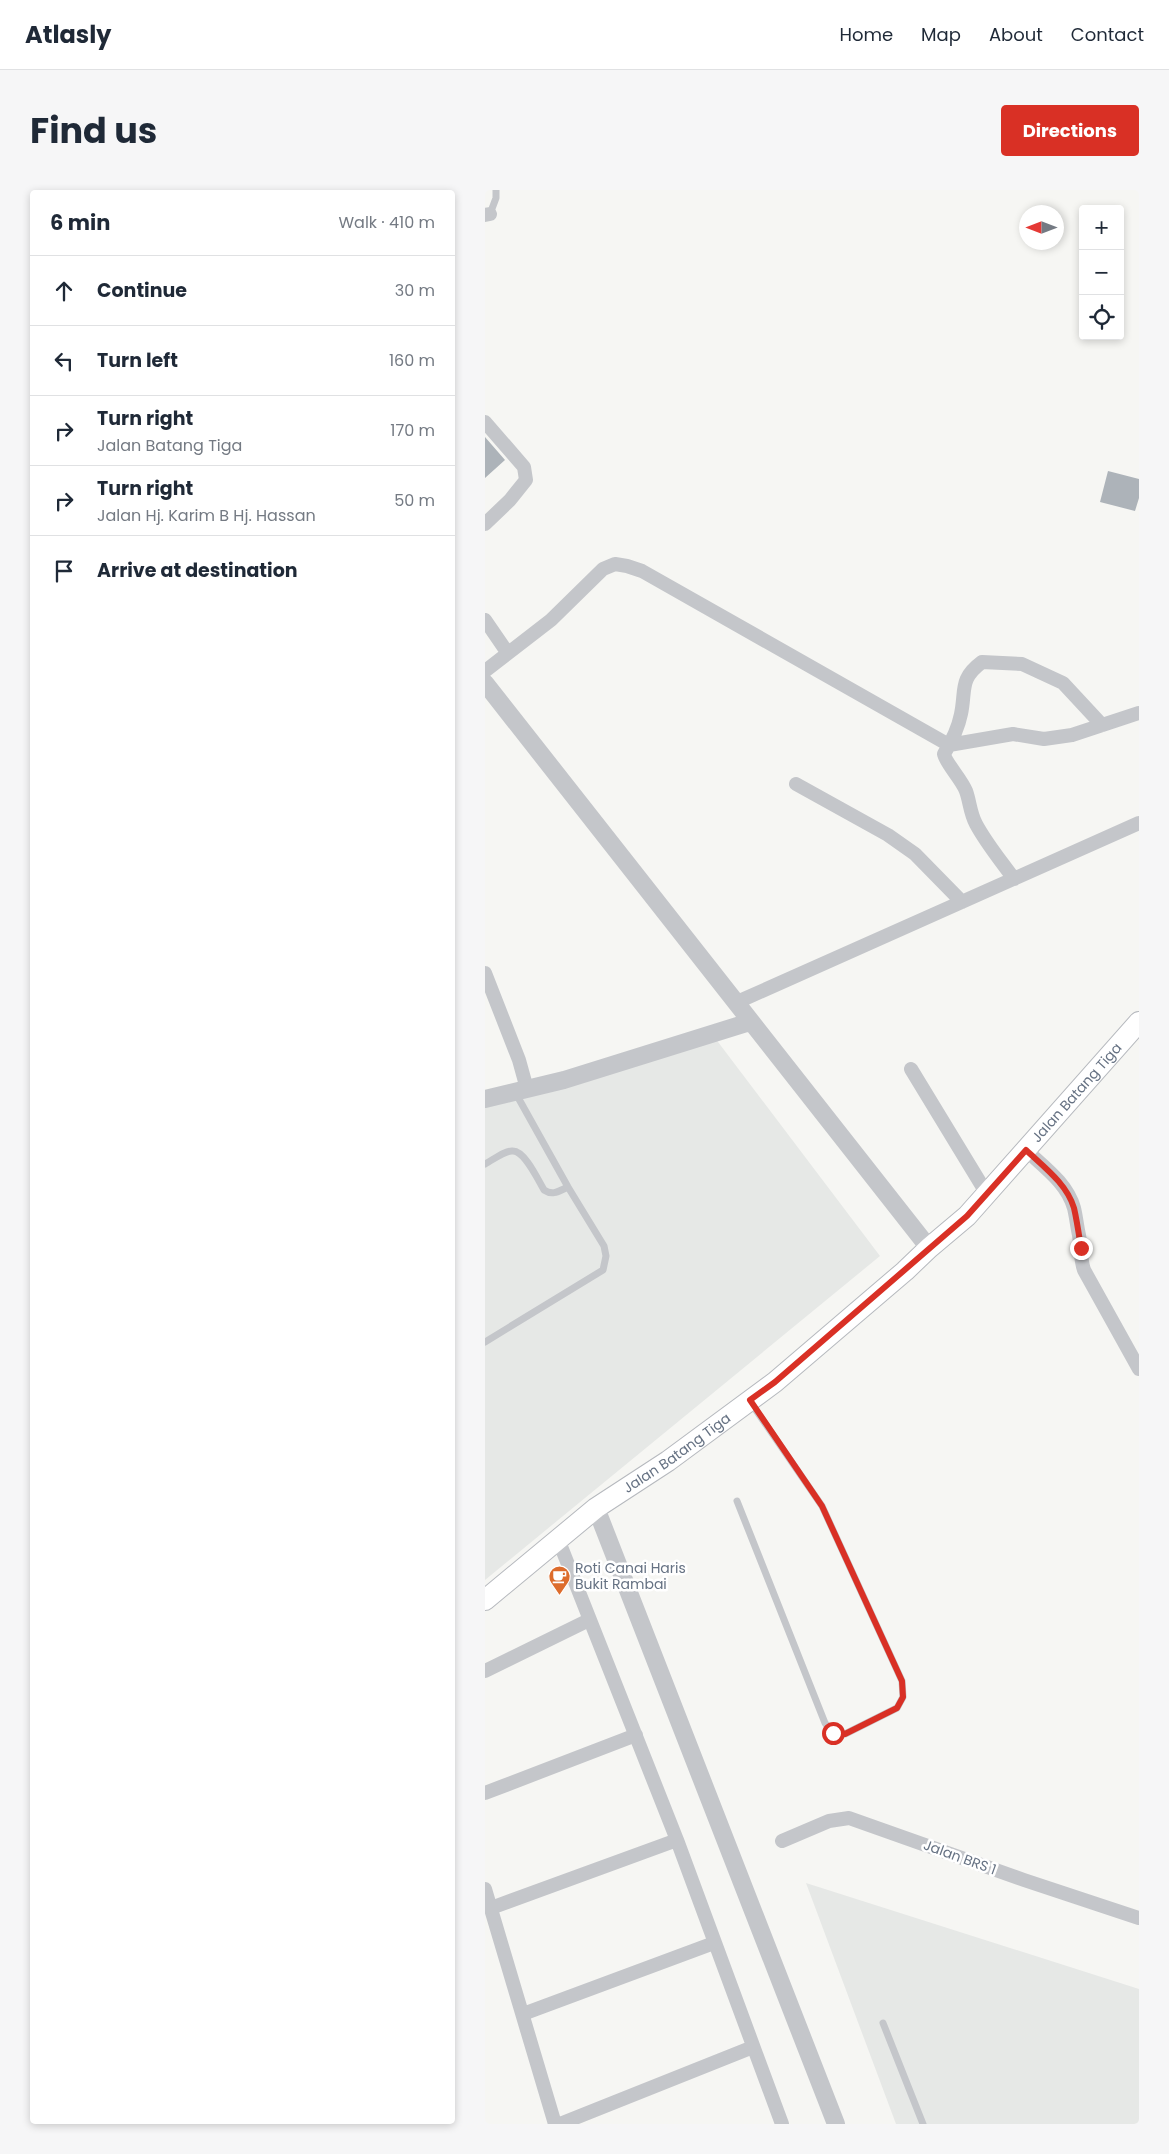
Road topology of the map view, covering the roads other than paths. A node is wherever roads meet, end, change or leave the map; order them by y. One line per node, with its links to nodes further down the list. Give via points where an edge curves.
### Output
1 (496, 190): 2 (lane, via 496,198)
2 (487, 215)
3 (485, 422): 4 (street, via 524,467 526,480)
4 (485, 524)
5 (485, 620): 6 (street)
6 (507, 652): 7 (street); 11 (street, via 551,620 603,569 615,564 627,566 642,571)
7 (485, 670)
8 (485, 683): 17 (street)
9 (1139, 713): 10 (street)
10 (1102, 725): 11 (street, via 1044,740 1013,734); 11 (street, via 1063,683 1023,664 982,662 970,671 964,685 961,713)
11 (949, 745): 14 (street, via 945,758 966,791 977,825)
12 (796, 784): 15 (street, via 888,835 915,854)
13 (1139, 823): 14 (street)
14 (1014, 879): 15 (street)
15 (963, 902): 17 (street)
16 (485, 973): 21 (street, via 519,1060)
17 (735, 1003): 18 (street)
18 (750, 1022): 21 (street, via 564,1080); 27 (street)
19 (1139, 1022): 23 (main road, Jalan Batang Tiga)
20 (911, 1069): 26 (street)
21 (521, 1090): 22 (street); 25 (lane)
22 (485, 1099)
23 (1026, 1150): 26 (main road, Jalan Batang Tiga); 29 (street, via 1066,1191 1073,1207 1084,1270)
24 (485, 1164): 25 (lane, via 512,1150 524,1156 543,1190 554,1193)
25 (568, 1187): 28 (lane, via 604,1246 603,1270)
26 (987, 1194): 27 (main road, Jalan Batang Tiga)
27 (929, 1248): 30 (main road, Jalan Batang Tiga)
28 (485, 1342)
29 (1139, 1369)
30 (750, 1400): 31 (lane, via 822,1506 902,1681 903,1697 897,1708 845,1734 833,1733 825,1723); 32 (main road, Jalan Batang Tiga)
31 (737, 1501)
32 (596, 1508): 33 (main road, Jalan Batang Tiga); 51 (street)
33 (557, 1539): 34 (main road, Jalan Batang Tiga); 35 (street)
34 (485, 1600)
35 (589, 1620): 36 (street); 37 (street)
36 (485, 1671)
37 (636, 1735): 38 (street); 39 (street)
38 (485, 1792)
39 (677, 1840): 42 (street); 44 (street)
40 (782, 1841): 43 (street, Jalan BRS 1, via 829,1821 849,1818)
41 (485, 1889): 42 (street)
42 (491, 1908): 45 (street)
43 (1139, 1918)
44 (714, 1943): 45 (street); 47 (street)
45 (523, 2014): 48 (street)
46 (883, 2023): 52 (lane)
47 (753, 2047): 49 (street); 50 (street)
48 (555, 2124)
49 (560, 2124)
50 (782, 2124)
51 (836, 2124)
52 (923, 2124)

